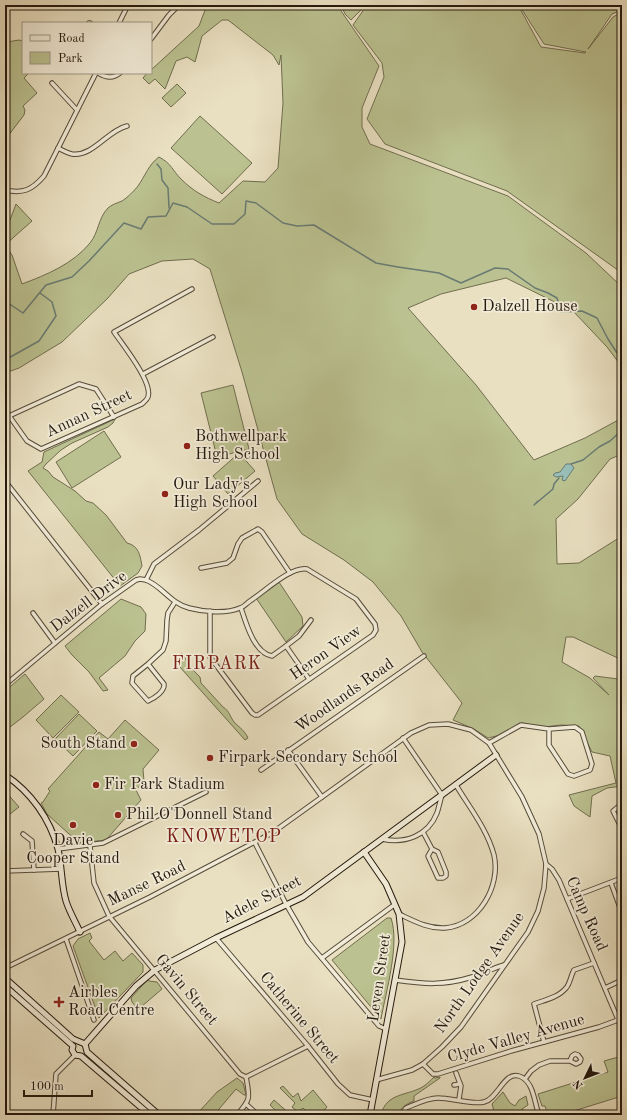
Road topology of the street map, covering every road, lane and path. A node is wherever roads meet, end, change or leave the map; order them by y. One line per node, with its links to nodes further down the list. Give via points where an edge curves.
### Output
1 (128, 5): 3 (street)
2 (180, 5): 4 (street)
3 (120, 22)
4 (152, 38)
5 (96, 74): 9 (street)
6 (100, 74): 7 (street, via 109,77)
7 (119, 74)
8 (52, 83): 9 (street)
9 (77, 110): 11 (street)
10 (127, 126): 11 (street, via 116,130 80,154 72,154)
11 (58, 148): 12 (street, via 44,176 36,184 24,191)
12 (5, 190)
13 (192, 289): 15 (street, Annan Street, via 114,332)
14 (213, 337): 15 (street)
15 (143, 374): 18 (street, Annan Street, via 148,394 145,401)
16 (5, 410): 17 (street, Annan Street)
17 (9, 416): 18 (street, Annan Street, via 28,441 41,450); 18 (street, via 79,384 96,389)
18 (114, 417)
19 (5, 481): 25 (street)
20 (258, 481): 23 (street, Dalzell Drive, via 154,564)
21 (201, 568): 22 (street, via 227,563 233,558 242,538 258,529)
22 (290, 572): 26 (street, Heron View); 34 (street, Heron View, via 300,568 312,571 356,599 376,627 376,633)
23 (146, 580): 24 (street, Heron View); 25 (street, Dalzell Drive, via 136,580)
24 (175, 602): 27 (street, Heron View); 33 (street, via 168,613 163,650)
25 (102, 604): 30 (street, Dalzell Drive)
26 (241, 608): 27 (street, Heron View); 31 (street, via 248,630 266,655 272,656)
27 (210, 612): 34 (street, Heron View, via 210,657 252,713 258,714)
28 (33, 614): 30 (street)
29 (311, 620): 31 (street, via 299,636)
30 (55, 643): 35 (street, Dalzell Drive)
31 (286, 646): 34 (street)
32 (424, 656): 39 (street, Woodlands Road)
33 (148, 664): 33 (street, via 164,684 163,690 148,701 132,683 133,676)
34 (309, 679)
35 (5, 685)
36 (549, 728): 36 (street, via 549,745 568,774 574,776 590,770 592,764 582,732 575,727); 38 (street, via 521,725)
37 (404, 738): 38 (street, Manse Road, via 429,725 448,724 471,730); 45 (street); 46 (street, Manse Road)
38 (489, 743): 40 (street, Manse Road)
39 (288, 750): 41 (street, Woodlands Road); 46 (street)
40 (496, 755): 43 (street, Adele Street); 57 (street, North Lodge Avenue, via 522,797 539,834)
41 (261, 770)
42 (5, 775): 54 (street, via 25,792 40,810 51,829)
43 (456, 785): 45 (street, Adele Street); 67 (street, via 489,840 495,862 492,888 478,911 466,921 446,928 418,924)
44 (206, 792): 53 (street, via 109,841)
45 (442, 795): 49 (street, via 436,814); 51 (street, Adele Street)
46 (322, 797): 52 (street, Manse Road)
47 (622, 808): 48 (street, via 619,806 613,811)
48 (622, 829)
49 (423, 832): 51 (street, via 412,839); 55 (street)
50 (23, 834): 59 (street, via 32,840)
51 (382, 839): 56 (street, Adele Street)
52 (255, 843): 64 (street); 68 (street, Manse Road)
53 (90, 846): 54 (street); 68 (street, Gavin Street, via 94,883)
54 (58, 849): 58 (street)
55 (432, 849): 55 (street, via 438,852 446,872 443,878 438,878 428,856)
56 (364, 852): 64 (street, Adele Street, via 303,897); 65 (street, Leven Street, via 386,884)
57 (546, 864): 63 (street, Camp Road, via 559,880); 74 (street, North Lodge Avenue, via 544,888 538,911 528,932)
58 (61, 869): 59 (street); 69 (street, via 66,900)
59 (34, 870): 60 (street)
60 (5, 871)
61 (622, 878): 62 (street)
62 (611, 883): 63 (street); 66 (street)
63 (567, 899): 73 (street, Camp Road)
64 (286, 904): 70 (street, Adele Street); 72 (street, via 308,942)
65 (394, 905): 67 (street, Leven Street); 72 (street)
66 (622, 913)
67 (399, 914): 78 (street, Leven Street, via 402,942)
68 (109, 916): 69 (street, Manse Road); 76 (street, Gavin Street)
69 (80, 932): 71 (street, Manse Road)
70 (216, 938): 76 (street, Adele Street); 90 (street, Catherine Street)
71 (66, 939): 75 (street, Manse Road); 82 (street)
72 (322, 958): 84 (street, via 379,1026)
73 (594, 963): 81 (street, Camp Road); 87 (street, via 574,970 568,987 560,994 534,1004)
74 (504, 965): 78 (street, via 474,977 443,984); 95 (street, North Lodge Avenue, via 461,1027)
75 (5, 968)
76 (155, 970): 88 (street, Adele Street, via 136,986); 97 (street, Gavin Street, via 240,1074)
77 (5, 978): 86 (street)
78 (394, 980): 84 (street, Leven Street)
79 (622, 980): 81 (street)
80 (5, 986): 89 (street)
81 (605, 988): 83 (street, Camp Road)
82 (94, 1020)
83 (618, 1020): 85 (street, Camp Road); 87 (street, Clyde Valley Avenue)
84 (386, 1029): 99 (street, Leven Street)
85 (622, 1029)
86 (77, 1042): 88 (street); 89 (street)
87 (544, 1042): 95 (street, Clyde Valley Avenue, via 438,1074 433,1074)
88 (84, 1044): 91 (street)
89 (73, 1046): 92 (street)
90 (308, 1046): 97 (street); 102 (street, Catherine Street, via 350,1095)
91 (86, 1051): 93 (street); 107 (street)
92 (75, 1055): 93 (street); 105 (street, via 56,1074)
93 (82, 1056): 106 (street)
94 (570, 1061): 98 (street, via 550,1061 539,1065)
95 (423, 1064): 99 (street, North Lodge Avenue, via 412,1070)
96 (456, 1073): 100 (street)
97 (246, 1077): 104 (street, via 250,1097)
98 (526, 1079): 103 (street, via 516,1075 510,1076 487,1101 477,1103); 112 (street)
99 (376, 1080): 102 (street, Leven Street)
100 (460, 1084): 101 (street); 103 (street)
101 (454, 1085)
102 (373, 1100): 110 (street, Leven Street)
103 (459, 1100): 111 (street, via 429,1100 406,1108)
104 (246, 1104): 108 (street); 109 (street)
105 (53, 1115)
106 (150, 1115)
107 (159, 1115)
108 (237, 1115)
109 (258, 1115)
110 (370, 1115)
111 (401, 1115)
112 (539, 1115)

